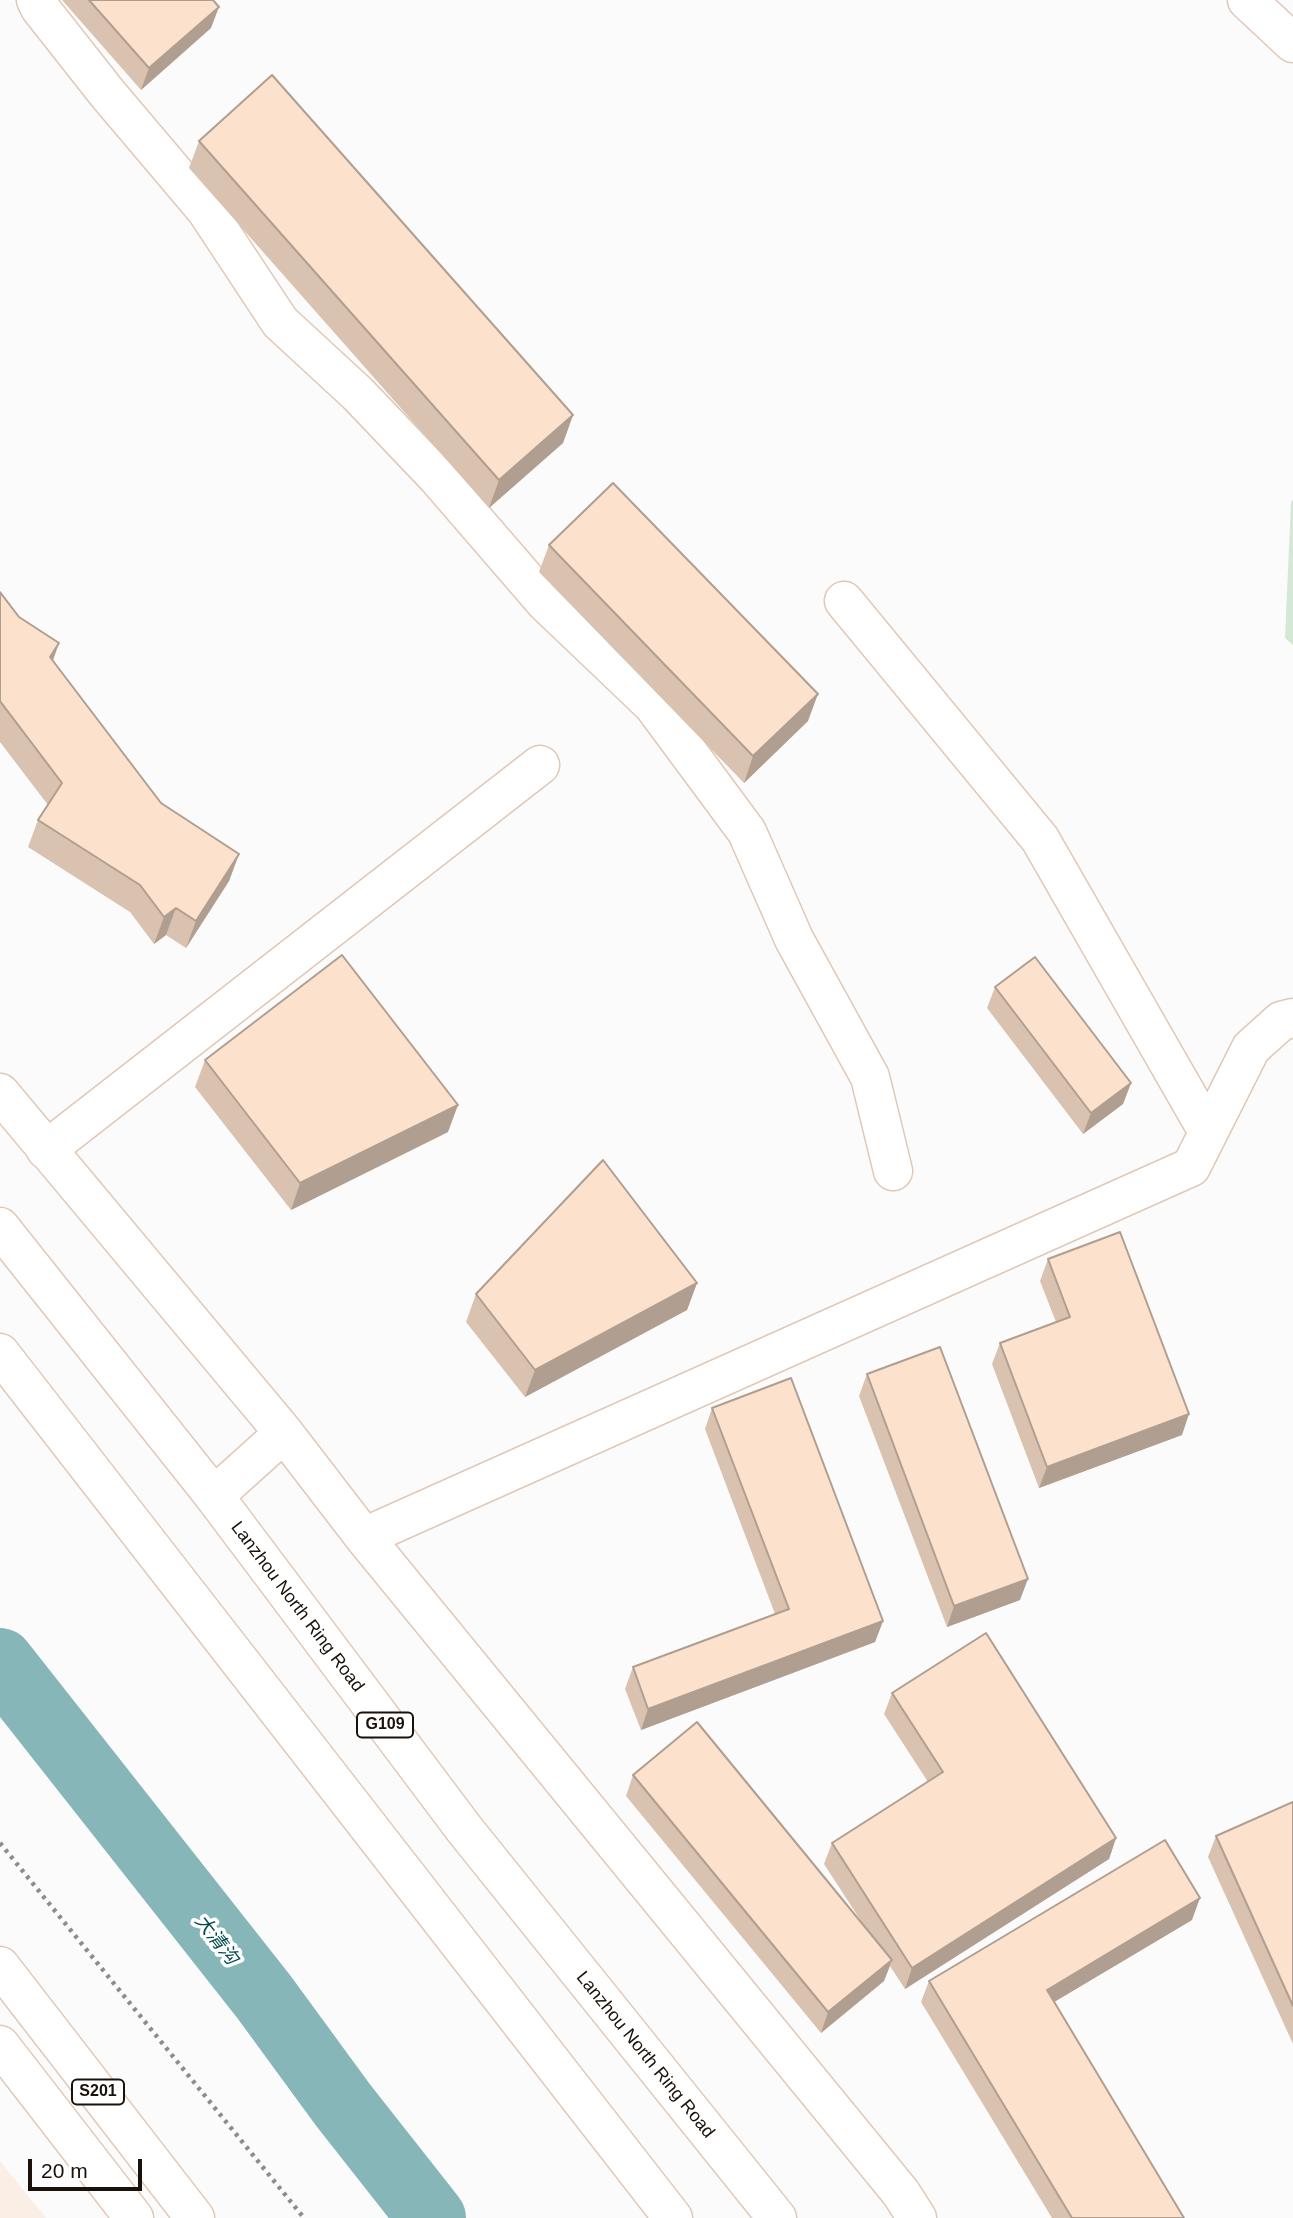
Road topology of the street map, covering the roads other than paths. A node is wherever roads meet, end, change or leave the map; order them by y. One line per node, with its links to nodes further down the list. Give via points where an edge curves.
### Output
1 (36, 0): 10 (main road, via 206,210 280,322 358,394 546,603 653,705 747,832 794,939 870,1077)
2 (1247, 0): 3 (main road)
3 (1293, 43)
4 (844, 601): 8 (main road, via 1040,839)
5 (540, 765): 9 (main road)
6 (1293, 1018): 8 (main road, via 1281,1021 1251,1048)
7 (0, 1093): 9 (main road)
8 (1208, 1130): 15 (main road, via 1191,1167)
9 (46, 1150): 13 (main road)
10 (893, 1171)
11 (0, 1227): 14 (main road, Lanzhou North Ring Road / G109)
12 (0, 1353): 20 (main road)
13 (284, 1433): 14 (main road); 15 (main road)
14 (214, 1496): 21 (main road, Lanzhou North Ring Road / G109, via 465,1830)
15 (364, 1537): 22 (main road)
16 (0, 1966): 19 (main road, S201)
17 (0, 2045): 18 (main road, S201)
18 (134, 2218)
19 (195, 2218)
20 (673, 2218)
21 (777, 2218)
22 (917, 2218)

